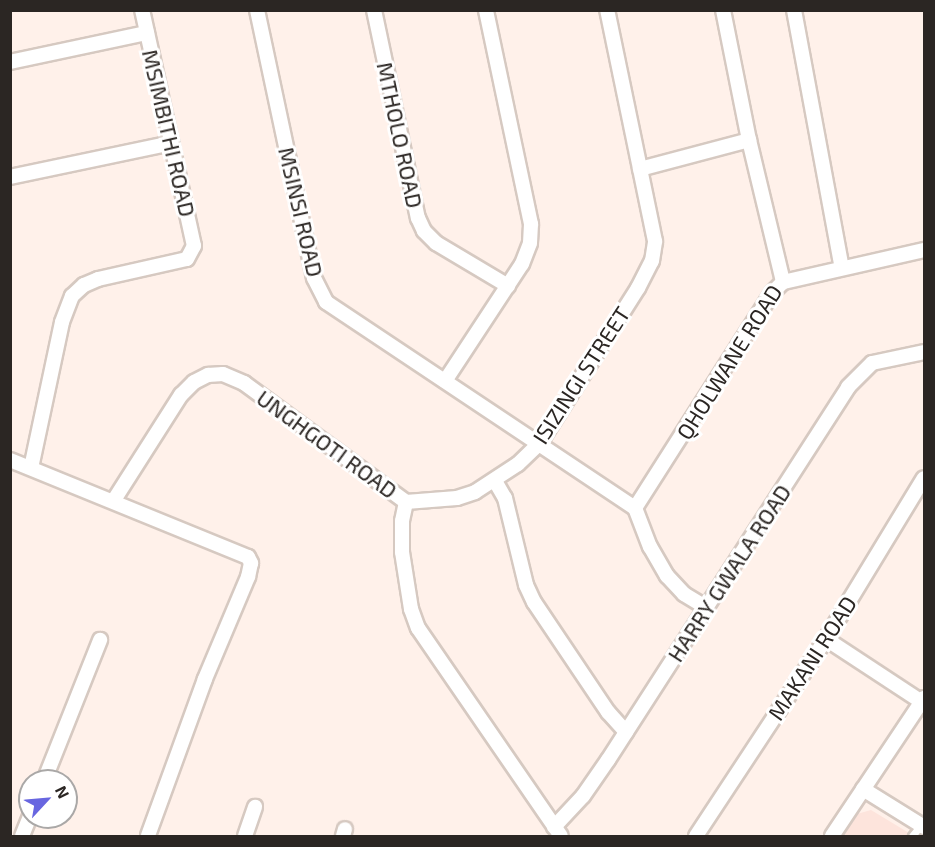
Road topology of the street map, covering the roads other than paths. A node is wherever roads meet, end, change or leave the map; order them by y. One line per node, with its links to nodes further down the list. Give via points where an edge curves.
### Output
1 (142, 10): 8 (street, MSIMBITHI ROAD)
2 (257, 10): 19 (street, MSINSI ROAD, via 314,278 321,293 326,302)
3 (374, 10): 17 (street, MTHOLO ROAD, via 421,225 436,243)
4 (486, 10): 17 (street, via 531,224 531,243)
5 (607, 10): 12 (street, ISIZINGI STREET)
6 (723, 10): 10 (street, QHOLWANE ROAD)
7 (794, 10): 15 (street)
8 (147, 33): 9 (street); 11 (street, MSIMBITHI ROAD)
9 (10, 62)
10 (749, 140): 12 (street); 16 (street, QHOLWANE ROAD)
11 (171, 143): 13 (street); 22 (street, MSIMBITHI ROAD, via 194,246 191,254 187,259 98,279 72,296 62,322)
12 (640, 169): 20 (street, ISIZINGI STREET, via 655,241 652,261)
13 (10, 177)
14 (924, 250): 15 (street)
15 (842, 268): 16 (street)
16 (783, 282): 27 (street, QHOLWANE ROAD, via 772,292)
17 (508, 286): 19 (street)
18 (924, 351): 28 (street, HARRY GWALA ROAD, via 872,363 857,375)
19 (445, 381): 20 (street, MSINSI ROAD)
20 (539, 444): 24 (street, ISIZINGI STREET); 27 (street, MSINSI ROAD)
21 (10, 460): 22 (street)
22 (31, 468): 25 (street)
23 (924, 478): 29 (street, MAKANI ROAD)
24 (495, 481): 26 (street, ISIZINGI STREET, via 457,498); 32 (street, via 505,498 526,585 534,602 608,712)
25 (114, 500): 26 (street, UNGHGOTI ROAD, via 181,395 207,375 223,374 244,383); 38 (street, via 243,553 250,563)
26 (406, 502): 37 (street, UNGHGOTI ROAD, via 402,552 418,628)
27 (635, 508): 28 (street, via 650,547 667,576 684,594)
28 (707, 608): 32 (street, HARRY GWALA ROAD)
29 (826, 639): 31 (street); 40 (street, MAKANI ROAD)
30 (100, 640): 33 (street)
31 (923, 700): 34 (street)
32 (626, 732): 37 (street, HARRY GWALA ROAD)
33 (49, 769)
34 (864, 789): 36 (street); 41 (street)
35 (255, 807): 39 (street)
36 (923, 826): 42 (lane)
37 (557, 832)
38 (148, 837)
39 (245, 837)
40 (696, 837)
41 (832, 837)
42 (912, 837)

